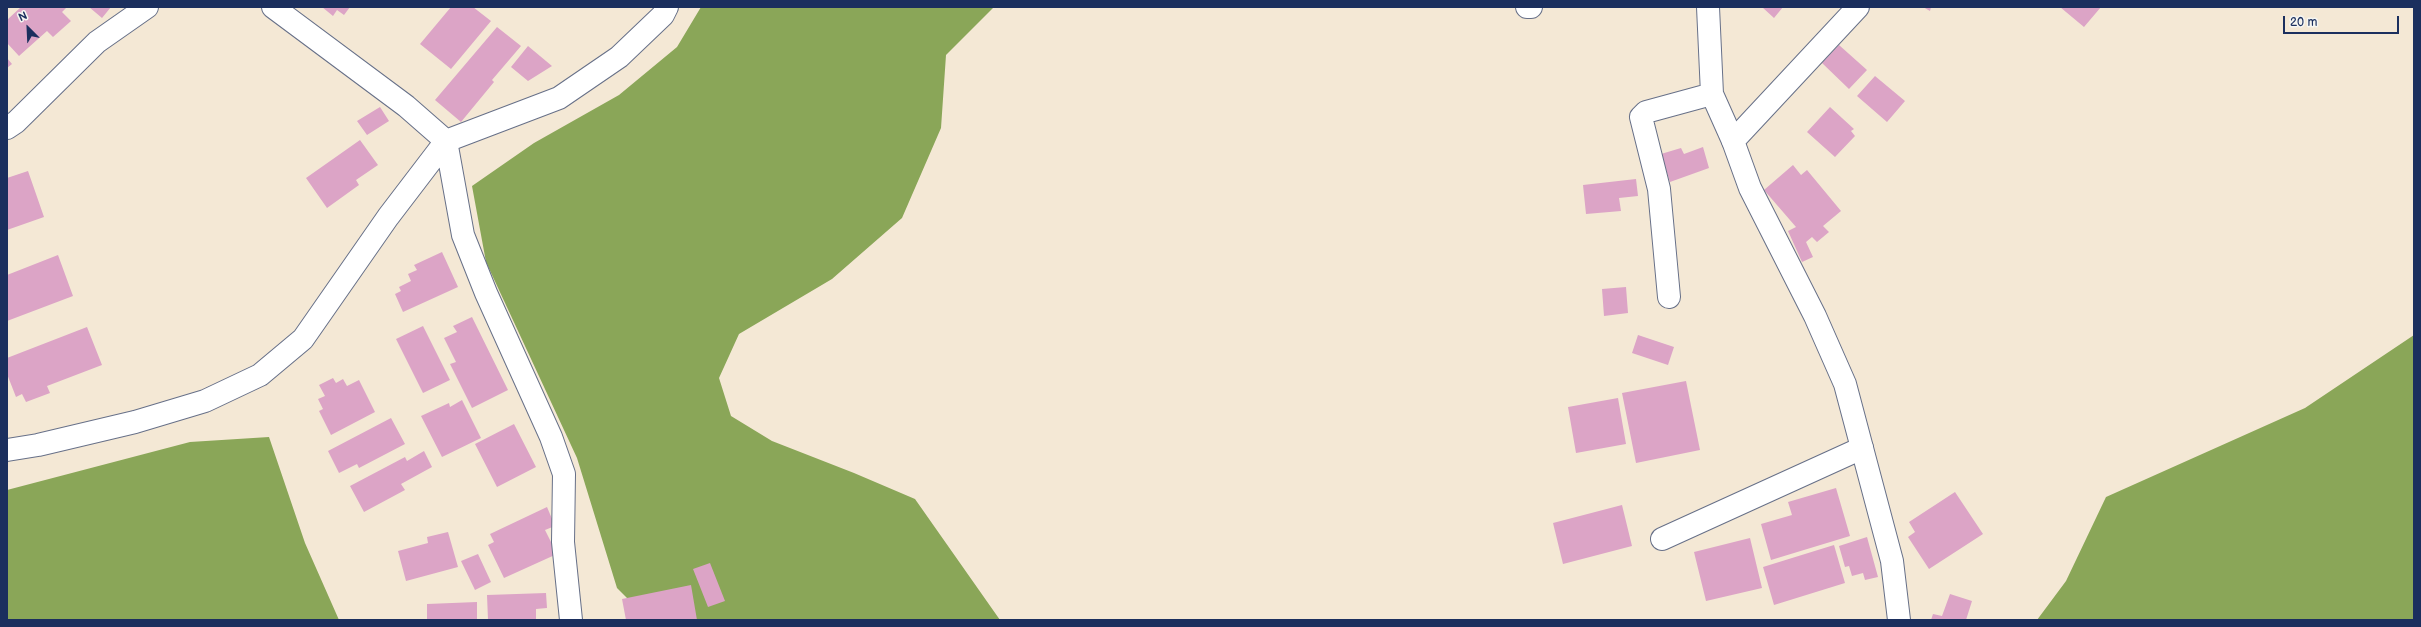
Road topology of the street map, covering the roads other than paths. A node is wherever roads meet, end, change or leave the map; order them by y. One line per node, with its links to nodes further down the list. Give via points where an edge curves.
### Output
1 (147, 7): 9 (street, via 97,42)
2 (272, 7): 10 (street, via 406,106)
3 (667, 7): 10 (street, via 663,15 619,57 559,98)
4 (1527, 7): 5 (street)
5 (1531, 7)
6 (1708, 7): 8 (street)
7 (1858, 7): 11 (street)
8 (1712, 94): 11 (street); 12 (street, via 1646,112 1641,117 1659,190)
9 (7, 128)
10 (446, 141): 14 (street, via 388,217 303,339 260,375 205,400 135,422); 16 (street, via 463,235 486,293 552,437 564,474 564,542)
11 (1733, 141): 13 (street, via 1750,188 1815,316 1845,384)
12 (1669, 297)
13 (1862, 448): 15 (street); 17 (street, via 1892,561)
14 (7, 450)
15 (1662, 539)
16 (571, 620)
17 (1899, 620)

